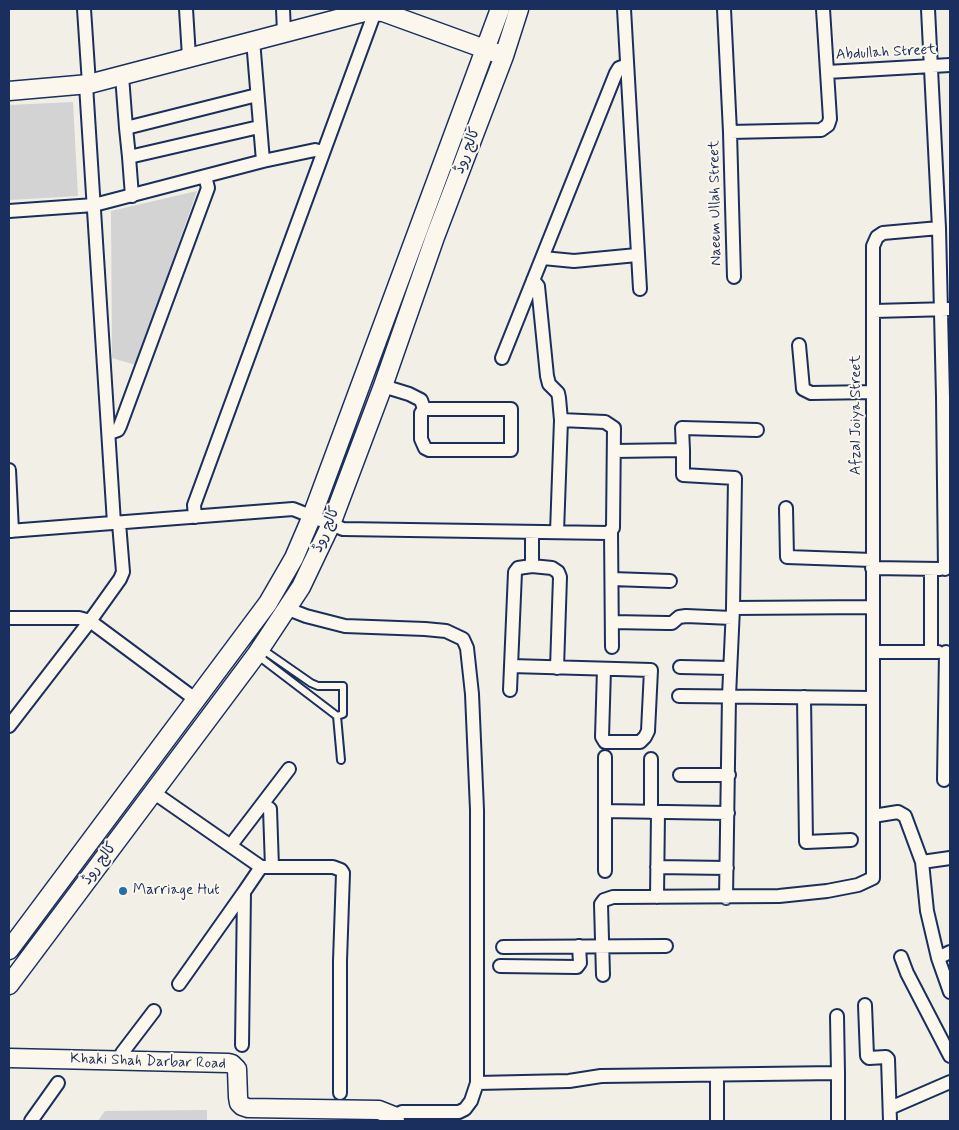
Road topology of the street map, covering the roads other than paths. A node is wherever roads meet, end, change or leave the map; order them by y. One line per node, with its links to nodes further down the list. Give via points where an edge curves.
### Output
1 (84, 9): 21 (street)
2 (186, 9): 15 (street)
3 (283, 9): 11 (street)
4 (500, 9): 13 (main road, کالج روڈ)
5 (519, 9): 14 (main road, کالج روڈ)
6 (624, 9): 16 (street)
7 (724, 9): 26 (street)
8 (823, 9): 19 (street, Abdullah Street)
9 (928, 9): 17 (street)
10 (375, 10): 11 (main road); 13 (main road); 27 (street)
11 (284, 32): 12 (main road)
12 (253, 40): 15 (main road); 23 (street)
13 (485, 49): 14 (main road); 55 (main road, کالج روڈ)
14 (504, 56): 44 (main road, کالج روڈ)
15 (188, 57): 20 (main road)
16 (627, 65): 35 (street); 36 (street, via 616,73)
17 (931, 66): 18 (street, Abdullah Street); 19 (street, Abdullah Street); 34 (street)
18 (950, 66)
19 (827, 72): 26 (street, Naeem Ullah Street, via 830,119 821,130)
20 (122, 76): 21 (main road); 25 (street)
21 (87, 84): 22 (main road); 32 (street)
22 (9, 91)
23 (257, 95): 24 (street); 25 (street)
24 (259, 127): 28 (street); 29 (street)
25 (126, 128): 28 (street)
26 (730, 132): 37 (street, Naeem Ullah Street)
27 (323, 152): 29 (street, via 315,150); 56 (street, via 194,505)
28 (129, 157): 31 (street)
29 (263, 161): 30 (street)
30 (205, 176): 31 (street); 49 (street, via 208,188 127,408 118,430)
31 (132, 196): 32 (street)
32 (94, 205): 33 (street); 49 (street)
33 (9, 211)
34 (939, 228): 40 (street); 41 (street, Afzal Joiya Street, via 883,233 877,237 873,246)
35 (637, 255): 36 (street, via 574,261); 39 (street)
36 (542, 258): 38 (street)
37 (734, 277)
38 (533, 280): 43 (street); 47 (street, via 538,286 546,376 558,393)
39 (640, 289)
40 (946, 309): 41 (street); 54 (street)
41 (874, 311): 45 (street, Afzal Joiya Street)
42 (799, 345): 45 (street, via 803,389 811,393)
43 (502, 358)
44 (383, 386): 46 (street, via 419,398); 58 (main road, کالج روڈ)
45 (873, 392): 63 (street, Afzal Joiya Street)
46 (424, 409): 46 (street, via 421,413 421,439 429,450 511,450 511,409)
47 (560, 420): 51 (street, via 609,423 614,428); 61 (street)
48 (756, 430): 50 (street, via 682,428)
49 (110, 433): 57 (street)
50 (683, 450): 51 (street); 71 (street, via 683,475 735,478)
51 (614, 451): 62 (street)
52 (9, 470): 59 (street)
53 (786, 508): 63 (street, via 787,557)
54 (947, 511): 66 (street)
55 (312, 516): 56 (street, via 293,509); 58 (street); 90 (main road, کالج روڈ, via 275,593)
56 (195, 517): 57 (street)
57 (117, 523): 59 (street); 73 (street, via 123,572)
58 (331, 524): 60 (street, via 343,528); 70 (main road, کالج روڈ, via 310,571)
59 (11, 531)
60 (532, 532): 61 (street); 64 (street)
61 (557, 532): 62 (street)
62 (611, 532): 67 (street)
63 (872, 564): 65 (street); 69 (street, Afzal Joiya Street)
64 (532, 566): 80 (street, via 518,568 515,572); 82 (street, via 552,568 560,577)
65 (931, 568): 66 (street); 78 (street)
66 (947, 569)
67 (612, 579): 68 (street); 74 (street)
68 (670, 581)
69 (873, 607): 71 (street); 77 (street, Afzal Joiya Street)
70 (288, 608): 76 (main road, کالج روڈ); 142 (street, via 345,626 446,632 463,639 467,648 477,810)
71 (733, 613): 74 (street, via 679,617 667,624); 83 (street)
72 (9, 618): 73 (street, via 79,618)
73 (90, 621): 90 (street); 93 (street)
74 (612, 622): 75 (street)
75 (612, 647)
76 (258, 652): 92 (lane); 92 (lane, via 318,686 343,686 344,714); 94 (main road, کالج روڈ)
77 (873, 652): 78 (street); 89 (street, Afzal Joiya Street)
78 (931, 652): 79 (street)
79 (948, 652): 101 (street)
80 (510, 666): 82 (street); 85 (street)
81 (680, 667): 83 (street)
82 (557, 668): 84 (street)
83 (730, 668): 87 (street)
84 (604, 669): 84 (street, via 602,737 605,742 640,742 648,731 651,670)
85 (510, 690)
86 (679, 696): 87 (street)
87 (729, 696): 88 (street); 100 (street)
88 (804, 697): 89 (street); 108 (street, via 806,842)
89 (873, 698): 107 (street, Afzal Joiya Street)
90 (195, 699): 91 (main road, کالج روڈ)
91 (184, 714): 94 (main road); 123 (main road, کالج روڈ)
92 (337, 716): 97 (lane)
93 (9, 726)
94 (201, 727): 102 (main road, کالج روڈ)
95 (605, 757): 104 (street)
96 (651, 759): 105 (street)
97 (341, 760)
98 (289, 769): 103 (street)
99 (680, 775): 100 (street)
100 (729, 775): 106 (street)
101 (944, 780)
102 (153, 792): 109 (street); 129 (main road, کالج روڈ)
103 (263, 804): 109 (street); 112 (street, via 270,809)
104 (605, 811): 105 (street); 115 (street)
105 (654, 812): 106 (street); 113 (street)
106 (728, 814): 114 (street)
107 (873, 816): 111 (street, via 898,812 905,816); 118 (street, Afzal Joiya Street, via 873,878 858,885 827,891)
108 (851, 840)
109 (231, 845): 112 (street)
110 (950, 858): 111 (street)
111 (922, 862): 126 (street, via 927,911)
112 (266, 867): 116 (street); 144 (street, via 333,867 343,873)
113 (657, 867): 114 (street); 117 (street)
114 (727, 868): 118 (street)
115 (605, 871)
116 (244, 892): 130 (street); 135 (street)
117 (657, 897): 118 (street); 120 (street, via 604,900)
118 (726, 898)
119 (580, 946): 120 (street); 122 (street); 127 (street, via 580,964 577,966)
120 (602, 946): 121 (street); 128 (street)
121 (666, 946)
122 (503, 947)
123 (9, 950)
124 (950, 952): 126 (street)
125 (901, 956): 136 (street, via 906,973)
126 (938, 958): 131 (street)
127 (500, 966)
128 (603, 975)
129 (9, 984)
130 (179, 984)
131 (950, 992)
132 (865, 1004): 145 (street, via 867,1056 888,1058)
133 (154, 1011): 138 (street, via 122,1053)
134 (837, 1016): 139 (street)
135 (242, 1045)
136 (950, 1056)
137 (9, 1058): 138 (main road, Khaki Shah Darbar Road)
138 (122, 1060): 146 (main road, Khaki Shah Darbar Road, via 232,1064 238,1069 239,1103 248,1108 379,1110)
139 (838, 1074): 140 (street); 149 (street)
140 (717, 1076): 142 (street, via 601,1076); 148 (street)
141 (950, 1082): 145 (street)
142 (477, 1083): 146 (street, via 471,1101 459,1112 402,1112)
143 (58, 1084): 147 (street)
144 (340, 1093)
145 (890, 1108): 150 (street)
146 (394, 1118)
147 (32, 1121)
148 (717, 1121)
149 (838, 1121)
150 (890, 1121)

